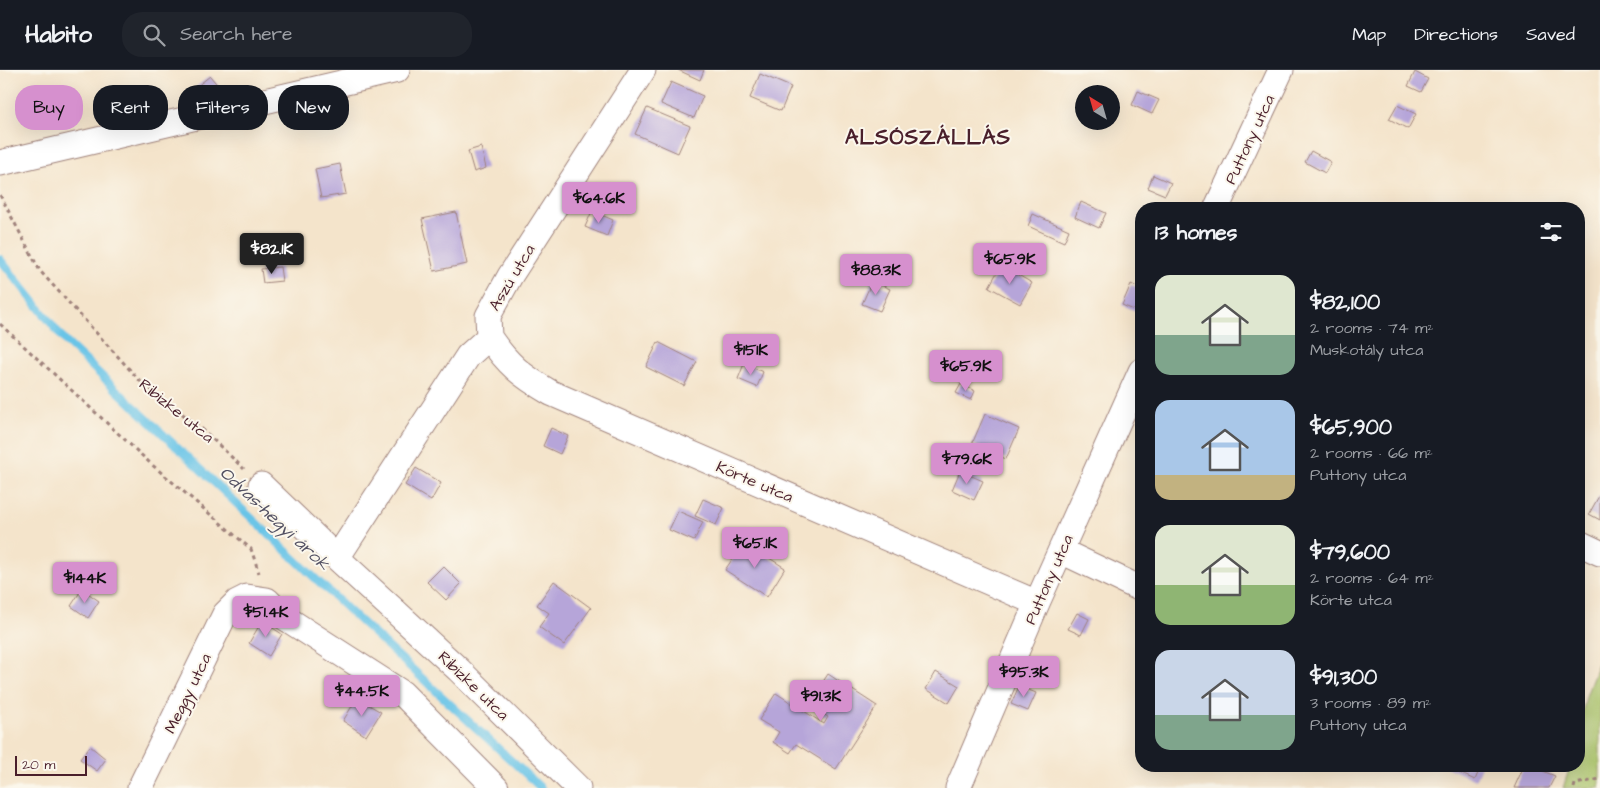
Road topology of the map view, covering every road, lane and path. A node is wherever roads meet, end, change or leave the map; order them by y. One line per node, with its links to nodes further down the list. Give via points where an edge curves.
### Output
1 (397, 70): 4 (street)
2 (643, 70): 8 (street, Aszú utca, via 510,276 488,316)
3 (1281, 70): 6 (street, Puttony utca)
4 (0, 162)
5 (0, 195): 10 (path, Ribizke utca, via 40,271 142,384 202,429)
6 (1219, 202)
7 (0, 324): 16 (path, via 150,463 251,549)
8 (489, 337): 14 (street, via 468,356); 17 (street, Körte utca, via 508,363 551,393)
9 (1135, 384): 12 (street, Puttony utca)
10 (261, 485): 14 (street, Ribizke utca)
11 (1585, 546): 13 (street)
12 (1061, 551): 15 (street); 17 (street, Puttony utca)
13 (1600, 553)
14 (337, 558): 21 (street, Ribizke utca, via 459,670)
15 (1135, 586)
16 (267, 600): 19 (street, Meggy utca, via 247,596 225,614); 20 (street, via 284,617 402,693)
17 (1037, 603): 22 (street, Puttony utca)
18 (1600, 779): 23 (path, via 1575,784)
19 (140, 788)
20 (496, 788)
21 (578, 788)
22 (958, 788)
23 (1574, 788)

